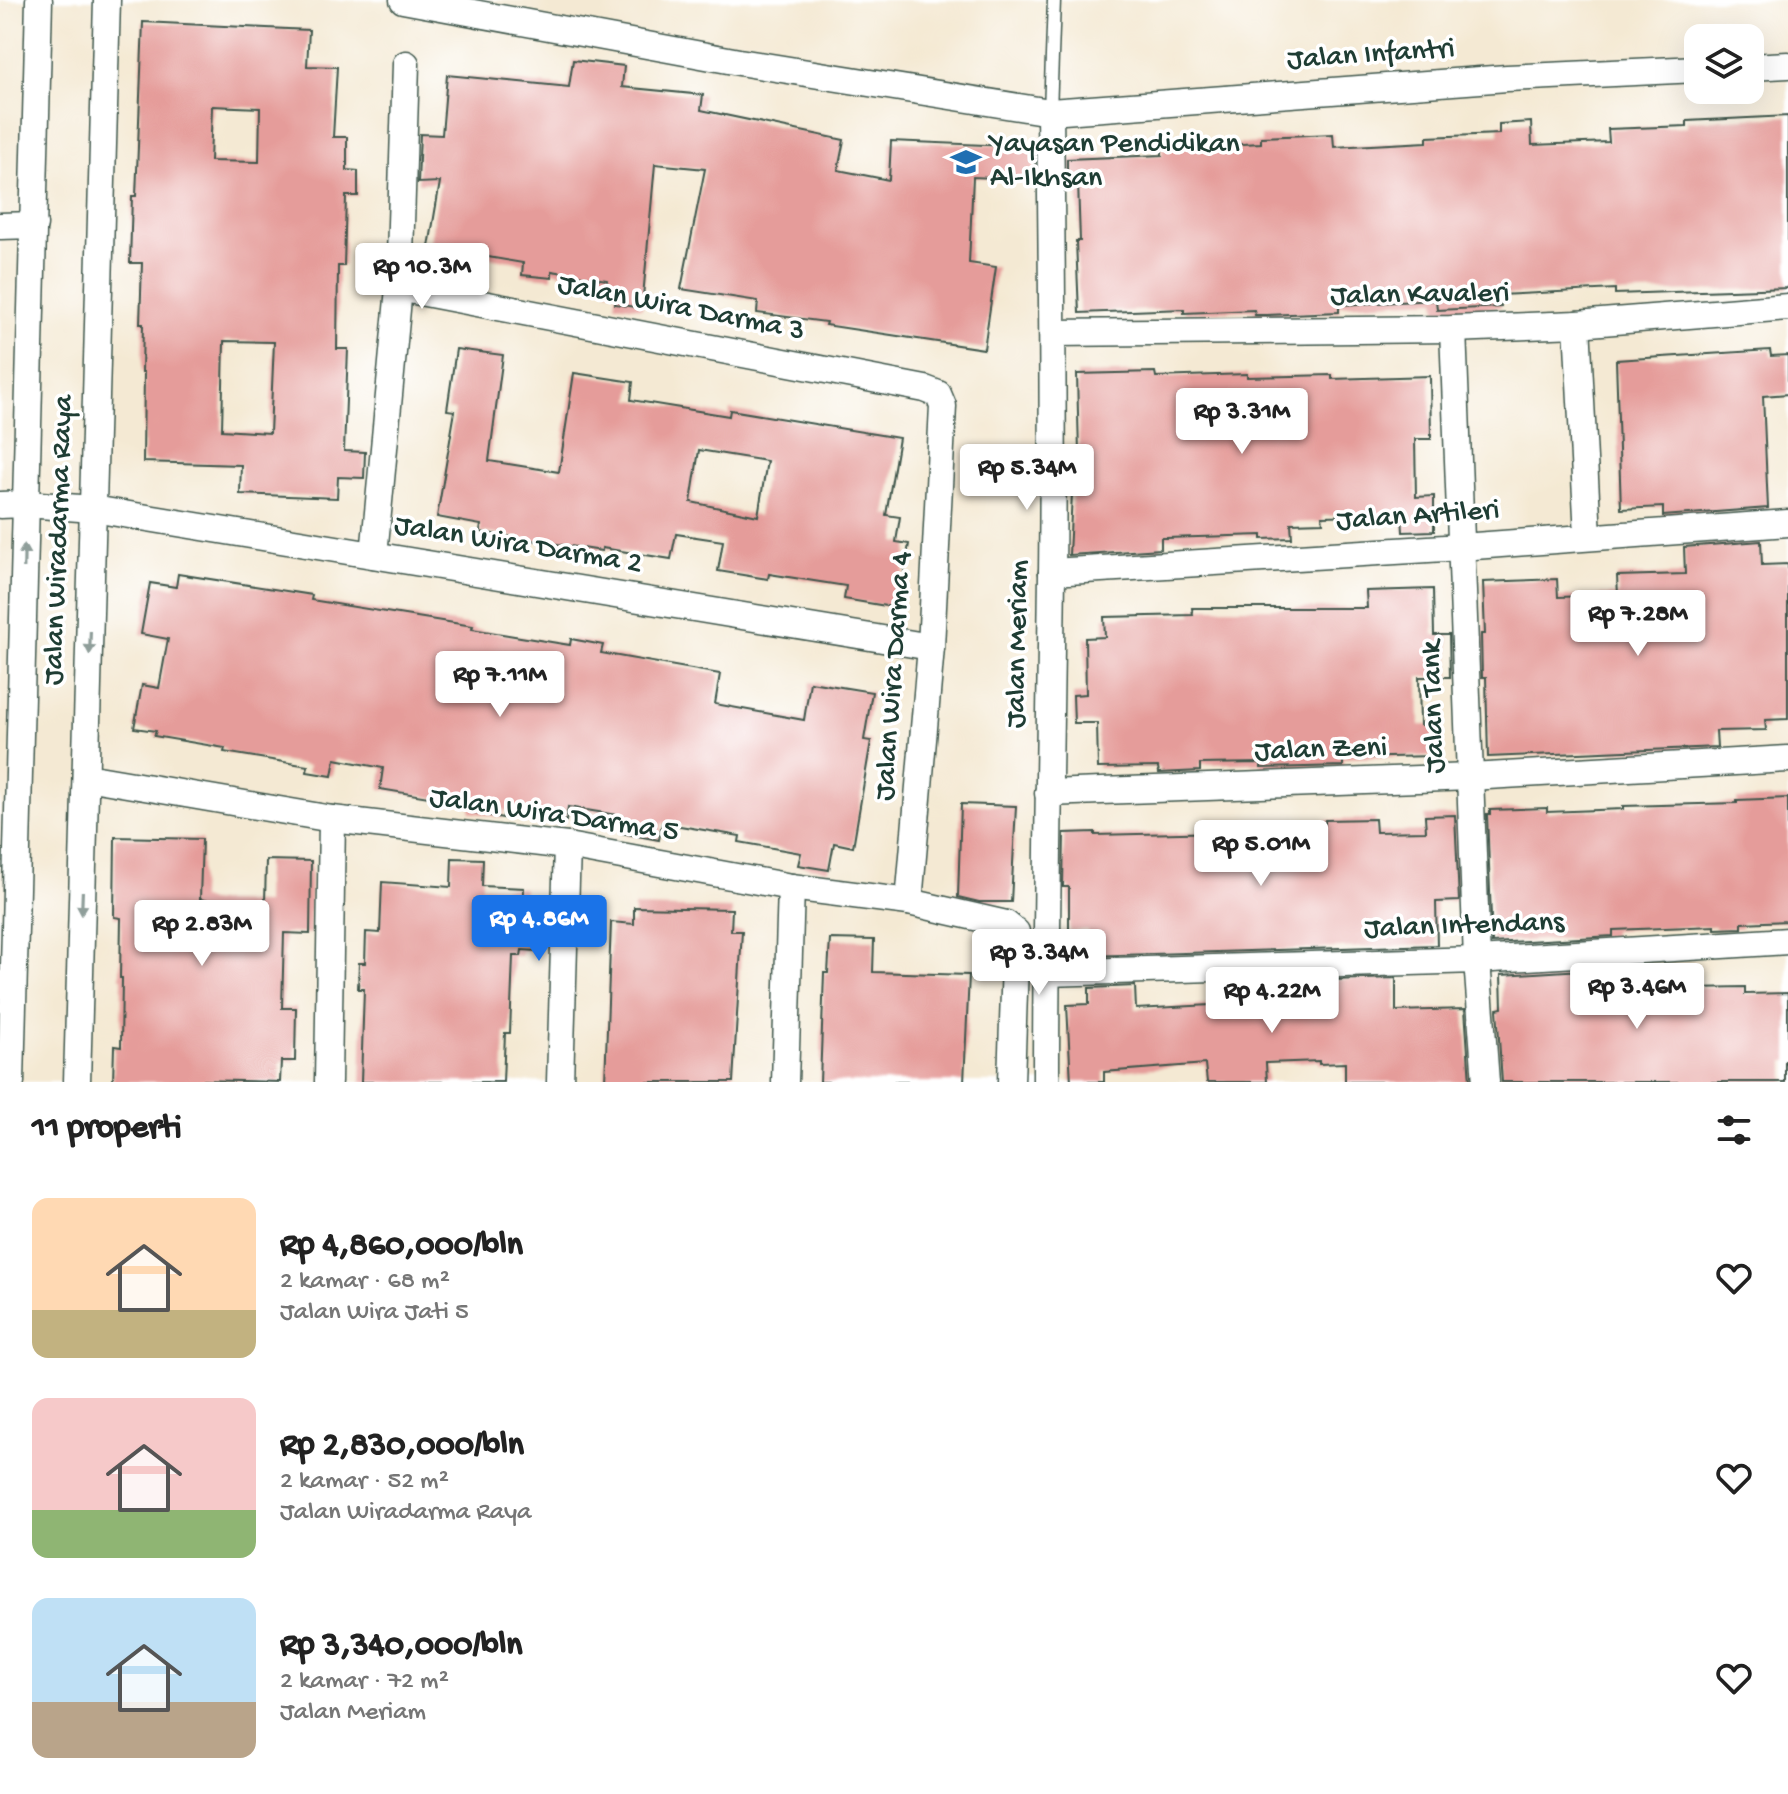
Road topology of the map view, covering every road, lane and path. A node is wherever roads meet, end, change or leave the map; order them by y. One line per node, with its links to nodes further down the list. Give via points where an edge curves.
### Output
1 (39, 0): 10 (street, Jalan Wiradarma Raya)
2 (107, 0): 19 (street, Jalan Wiradarma Raya)
3 (403, 0): 9 (street, Jalan Infantri)
4 (1054, 0): 9 (lane)
5 (406, 64): 12 (street)
6 (1788, 65): 7 (street)
7 (1764, 66)
8 (1684, 70): 9 (street, Jalan Infantri)
9 (1050, 112): 16 (street, Jalan Meriam)
10 (34, 225): 11 (street); 18 (street, Jalan Wiradarma Raya)
11 (0, 226)
12 (399, 288): 17 (street, Jalan Wira Darma 3, via 925,389 938,394); 23 (street)
13 (1788, 307): 14 (street, Jalan Kavaleri)
14 (1577, 324): 15 (street, Jalan Kavaleri); 21 (street)
15 (1453, 329): 16 (street, Jalan Kavaleri); 22 (street, Jalan Tank)
16 (1053, 333): 24 (street, Jalan Meriam)
17 (943, 406): 25 (street, Jalan Wira Darma 4)
18 (13, 505): 19 (street, Jalan Wira Darma 2); 37 (street, Jalan Wiradarma Raya, one-way to 18)
19 (93, 509): 23 (street, Jalan Wira Darma 2); 27 (street, Jalan Wiradarma Raya, one-way to 27)
20 (1788, 523): 21 (street, Jalan Artileri)
21 (1588, 536): 22 (street, Jalan Artileri)
22 (1461, 547): 24 (street, Jalan Artileri); 28 (street, Jalan Tank)
23 (374, 555): 25 (street, Jalan Wira Darma 2)
24 (1052, 572): 29 (street, Jalan Meriam)
25 (931, 647): 33 (street, Jalan Wira Darma 4)
26 (1788, 759): 28 (street, Jalan Zeni)
27 (86, 777): 30 (street, Jalan Wira Darma 5); 38 (street, Jalan Wiradarma Raya, one-way to 38)
28 (1470, 777): 29 (street, Jalan Zeni); 35 (street, Jalan Tank)
29 (1048, 793): 36 (street, Jalan Meriam)
30 (332, 819): 31 (street, Jalan Wira Darma 5); 39 (street)
31 (567, 846): 32 (street, Jalan Wira Darma 5); 40 (street)
32 (791, 887): 33 (street, Jalan Wira Darma 5); 41 (street)
33 (909, 902): 42 (street, Jalan Wira Darma 5, via 1016,932)
34 (1788, 941): 35 (street, Jalan Intendans)
35 (1477, 960): 36 (street, Jalan Intendans); 44 (street, Jalan Tank)
36 (1046, 973): 43 (street, Jalan Meriam)
37 (11, 1082)
38 (77, 1082)
39 (328, 1082)
40 (560, 1082)
41 (785, 1082)
42 (1011, 1082)
43 (1046, 1082)
44 (1486, 1082)

